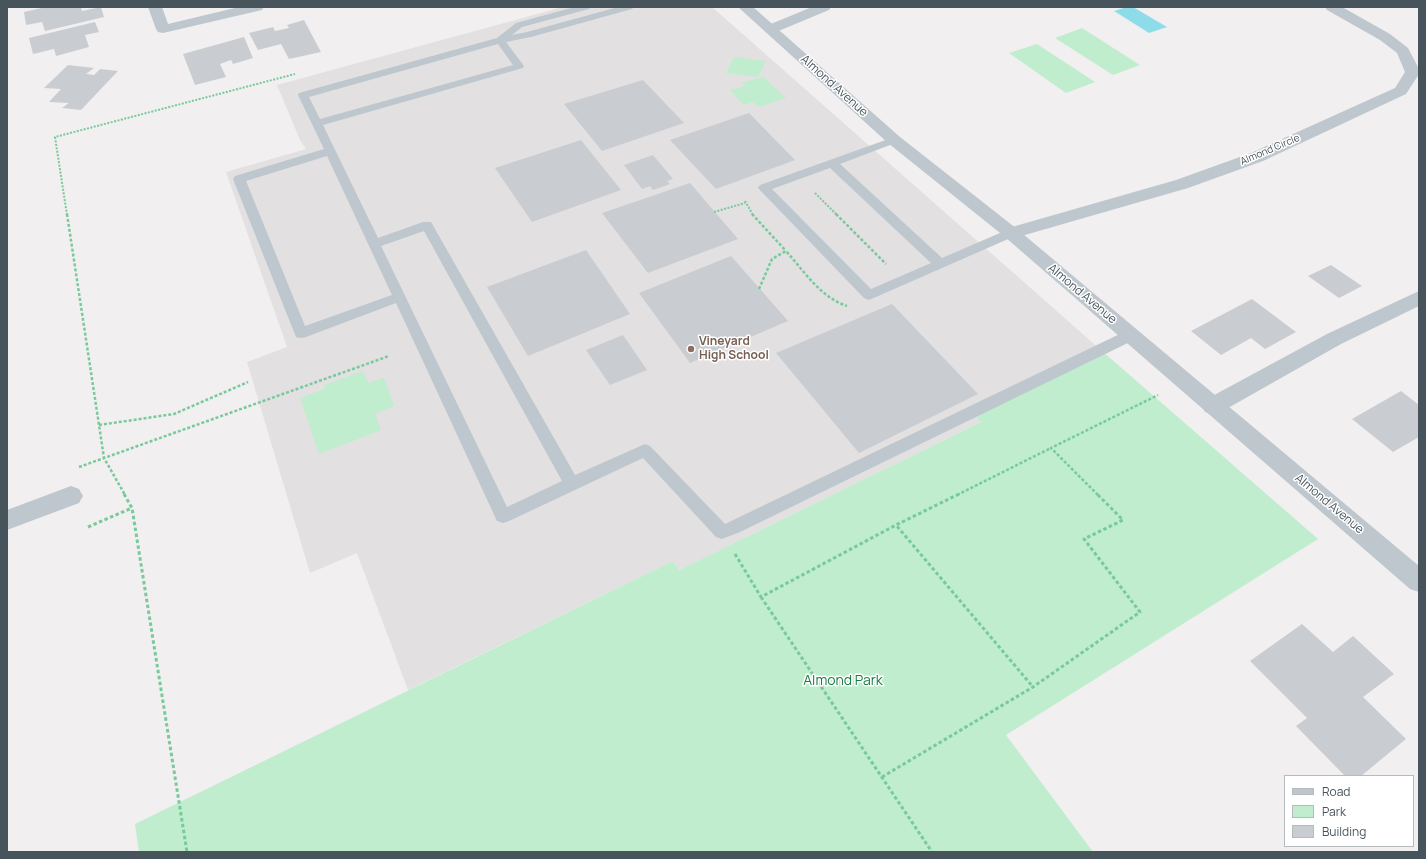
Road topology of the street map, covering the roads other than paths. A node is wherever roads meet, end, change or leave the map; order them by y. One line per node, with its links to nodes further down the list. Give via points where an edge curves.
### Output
1 (155, 7): 2 (street, via 163,30)
2 (257, 7)
3 (586, 7): 9 (lane, via 519,25)
4 (629, 7): 9 (lane, via 528,35)
5 (745, 7): 8 (street, Almond Avenue)
6 (824, 7): 8 (street)
7 (1332, 7): 14 (street, Almond Circle, via 1385,37 1402,51 1414,72 1401,91 1257,157 1182,184)
8 (771, 29): 11 (street, Almond Avenue)
9 (500, 40): 10 (lane, via 303,95); 10 (lane, via 519,66)
10 (317, 123): 12 (lane)
11 (894, 140): 13 (lane); 14 (street, Almond Avenue)
12 (330, 151): 15 (lane); 17 (lane, via 239,179 301,333)
13 (832, 163): 16 (lane); 16 (lane, via 764,188 869,295)
14 (1011, 233): 16 (lane); 19 (street, Almond Avenue)
15 (374, 244): 17 (lane); 21 (lane, via 427,226)
16 (940, 264)
17 (399, 297): 21 (lane, via 503,516)
18 (1419, 298): 20 (street, via 1334,339)
19 (1131, 335): 20 (street, Almond Avenue); 21 (lane, via 722,532 645,450)
20 (1213, 406): 24 (street, Almond Avenue)
21 (572, 484)
22 (71, 496): 23 (street)
23 (7, 520)
24 (1419, 581)

